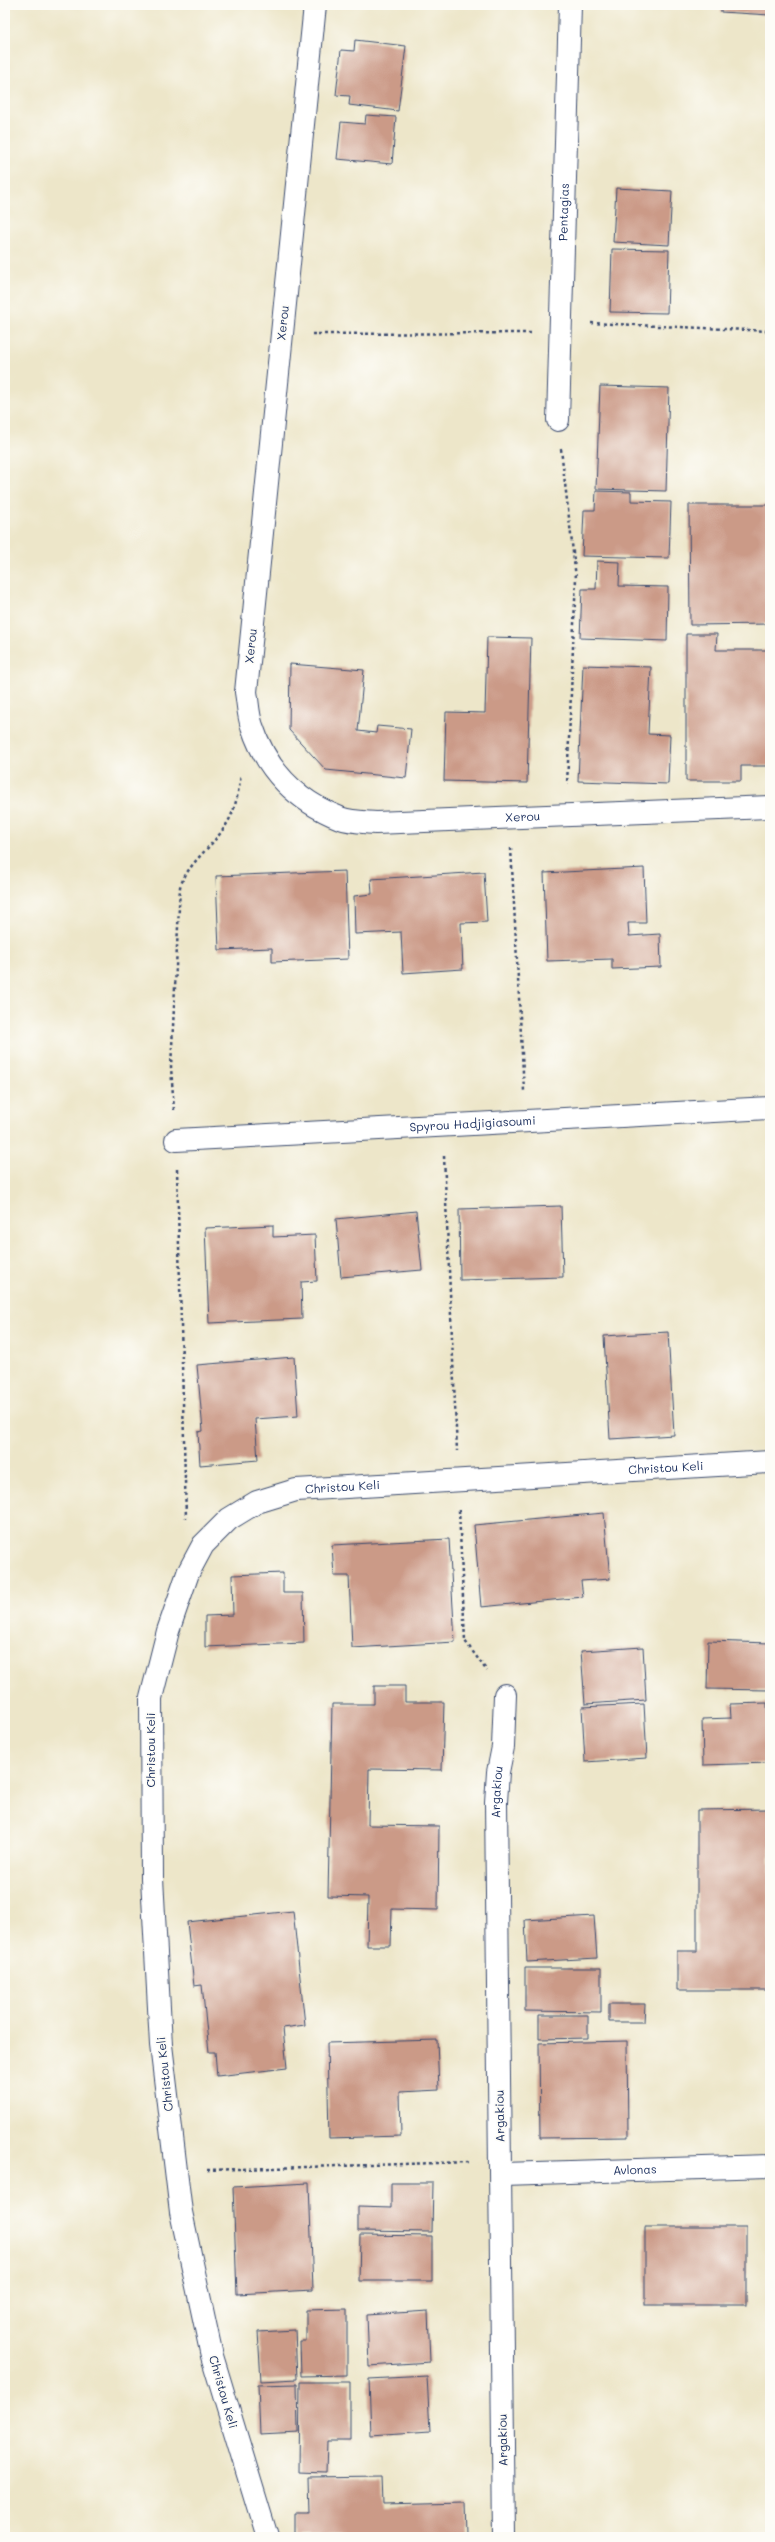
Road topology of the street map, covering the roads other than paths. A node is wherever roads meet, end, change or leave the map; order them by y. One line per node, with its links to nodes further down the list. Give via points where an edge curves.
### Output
1 (315, 5): 4 (street, Xerou, via 246,692 251,725 265,757 286,786 311,803 341,819 376,823)
2 (570, 5): 3 (street, Pentagias)
3 (558, 420)
4 (770, 807)
5 (770, 1108): 6 (street, Spyrou Hadjigiasoumi)
6 (176, 1140)
7 (770, 1462): 11 (street, Christou Keli, via 296,1490 257,1502 229,1519 203,1545 188,1572 168,1631 151,1698 152,1878 162,2045 181,2212 212,2356)
8 (506, 1695): 10 (street, Argakiou, via 496,1802)
9 (770, 2166): 10 (street, Avlonas)
10 (501, 2167): 12 (street, Argakiou)
11 (267, 2537)
12 (504, 2537)

